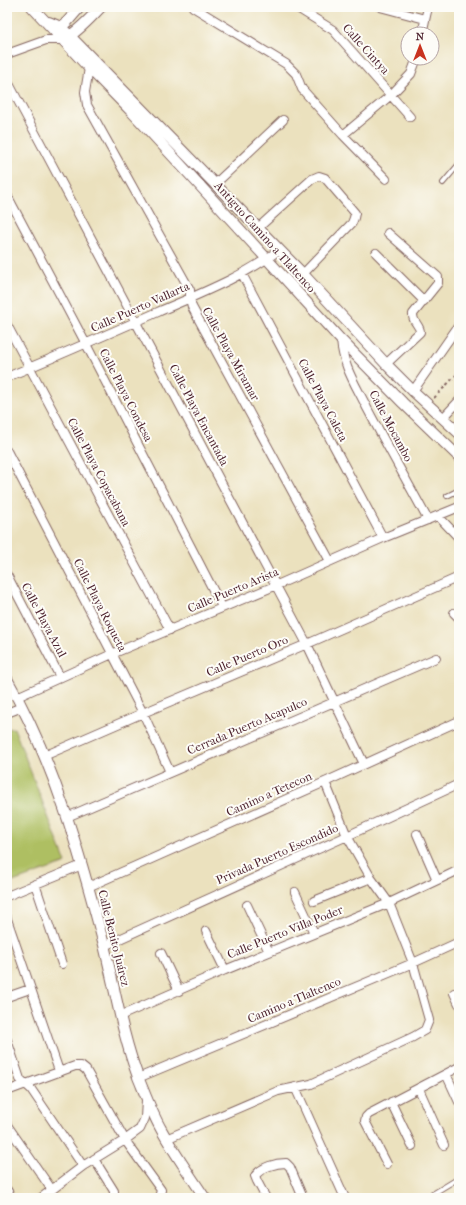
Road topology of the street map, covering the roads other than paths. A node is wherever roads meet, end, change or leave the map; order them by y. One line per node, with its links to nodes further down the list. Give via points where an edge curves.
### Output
1 (32, 7): 10 (street)
2 (80, 7): 10 (street)
3 (101, 7): 11 (street)
4 (193, 7): 21 (street, via 286,64 296,74 302,90)
5 (296, 7): 17 (street, Calle Cintya, via 333,30)
6 (380, 7): 8 (street)
7 (428, 7): 8 (street)
8 (425, 19): 9 (street)
9 (424, 26)
10 (58, 30): 11 (street); 12 (street)
11 (67, 38): 12 (street); 15 (street, Antiguo Camino a Tlaltenco); 18 (street)
12 (46, 40): 13 (street)
13 (7, 54)
14 (414, 66): 17 (street, via 411,74)
15 (89, 68): 18 (street, Antiguo Camino a Tlaltenco); 36 (street, Calle Playa Miramar, via 85,92 87,106 190,290)
16 (7, 80): 38 (street, Calle Playa Encantada)
17 (391, 95): 19 (street, Calle Cintya); 21 (street)
18 (134, 108): 23 (street); 24 (street, Antiguo Camino a Tlaltenco)
19 (410, 117)
20 (284, 120): 27 (street)
21 (343, 135): 25 (street)
22 (459, 164): 26 (lane)
23 (200, 169): 24 (street); 27 (street)
24 (192, 177): 33 (street, Antiguo Camino a Tlaltenco)
25 (386, 179)
26 (443, 183)
27 (215, 184): 29 (street)
28 (7, 195): 42 (street, Calle Playa Condesa)
29 (258, 228): 31 (street); 35 (street, via 312,179 319,176 325,178 355,212 354,218)
30 (388, 233): 37 (street, via 438,277 438,283)
31 (279, 250): 33 (street, Calle Puerto Vallarta); 35 (street)
32 (376, 253): 37 (street)
33 (268, 258): 34 (street, Calle Puerto Vallarta); 41 (street, Antiguo Camino a Tlaltenco)
34 (242, 274): 36 (street, Calle Puerto Vallarta); 57 (street, Calle Playa Caleta)
35 (302, 274): 43 (street)
36 (190, 298): 38 (street, Calle Puerto Vallarta); 59 (street, Calle Playa Miramar, via 192,307)
37 (424, 301): 43 (street, via 412,318 420,332)
38 (136, 322): 42 (street, Calle Puerto Vallarta); 62 (street, Calle Playa Encantada)
39 (7, 325): 44 (street, Calle Playa Copacabana)
40 (459, 325): 46 (street)
41 (341, 340): 51 (street, Antiguo Camino a Tlaltenco); 56 (street, Calle Mocambo, via 346,365)
42 (86, 344): 44 (street, Calle Puerto Vallarta); 63 (street, Calle Playa Condesa)
43 (386, 364): 46 (street)
44 (29, 368): 45 (street, Calle Puerto Vallarta); 64 (street, Calle Playa Copacabana)
45 (7, 377)
46 (413, 391): 48 (street)
47 (459, 401): 48 (street)
48 (443, 418): 49 (street)
49 (459, 433)
50 (7, 451): 66 (street, Calle Playa Roqueta)
51 (459, 457)
52 (459, 490): 53 (lane)
53 (447, 496)
54 (459, 507): 55 (street, Calle Puerto Arista)
55 (439, 516): 56 (street, Calle Puerto Arista); 58 (street)
56 (428, 520): 57 (street, Calle Puerto Arista)
57 (383, 538): 59 (street, Calle Puerto Arista)
58 (459, 538)
59 (330, 561): 62 (street, Calle Puerto Arista)
60 (7, 575): 68 (street, Calle Playa Azul)
61 (459, 577): 65 (street, Calle Puerto Oro)
62 (276, 585): 63 (street, Calle Puerto Arista); 65 (street, Calle Playa Encantada)
63 (222, 607): 64 (street, Calle Puerto Arista)
64 (170, 630): 66 (street, Calle Puerto Arista)
65 (307, 644): 71 (street, Calle Playa Encantada); 74 (street, Calle Puerto Oro)
66 (112, 654): 68 (street, Calle Puerto Arista); 74 (street, Calle Playa Roqueta)
67 (436, 658): 71 (street, Cerrada Puerto Acapulco)
68 (60, 677): 70 (street, Calle Puerto Arista)
69 (7, 679): 70 (street, Calle Benito Juárez)
70 (17, 696): 72 (street, Calle Benito Juárez)
71 (335, 702): 77 (street, Calle Playa Encantada); 78 (street, Cerrada Puerto Acapulco)
72 (22, 707): 73 (street); 76 (street, Calle Benito Juárez)
73 (7, 713)
74 (143, 713): 76 (street, Calle Puerto Oro); 78 (street, Calle Playa Roqueta)
75 (459, 721): 77 (street, Camino a Tetecon)
76 (44, 756): 81 (street, Calle Benito Juárez)
77 (364, 764): 79 (street, Camino a Tetecon)
78 (170, 772): 81 (street, Cerrada Puerto Acapulco)
79 (325, 782): 83 (street); 89 (street, Camino a Tetecon)
80 (459, 784): 83 (street, Privada Puerto Escondido)
81 (67, 817): 84 (street, Calle Benito Juárez)
82 (417, 834): 87 (street)
83 (347, 836): 86 (street); 99 (street, Privada Puerto Escondido)
84 (82, 865): 88 (street); 89 (street, Calle Benito Juárez)
85 (459, 870): 87 (street, Calle Puerto Villa Poder)
86 (371, 878): 92 (street); 93 (street)
87 (437, 880): 93 (street, Calle Puerto Villa Poder)
88 (35, 884): 91 (street); 103 (street)
89 (88, 887): 99 (street, Calle Benito Juárez)
90 (295, 892): 97 (street)
91 (7, 896)
92 (314, 902)
93 (389, 903): 97 (street, Calle Puerto Villa Poder); 102 (street)
94 (247, 905): 100 (street)
95 (7, 919): 105 (street)
96 (206, 931): 104 (street)
97 (314, 933): 100 (street, Calle Puerto Villa Poder)
98 (459, 942): 102 (street, Camino a Tlaltenco)
99 (104, 946): 110 (street, Calle Benito Juárez)
100 (269, 952): 104 (street, Calle Puerto Villa Poder)
101 (161, 953): 106 (street)
102 (413, 963): 115 (street, Camino a Tlaltenco); 117 (street, via 429,1020 425,1030 311,1084)
103 (62, 964)
104 (225, 970): 106 (street, Calle Puerto Villa Poder)
105 (30, 989): 108 (street); 113 (street)
106 (179, 991): 110 (street, Calle Puerto Villa Poder)
107 (454, 993): 109 (street)
108 (7, 997)
109 (459, 1004)
110 (120, 1016): 115 (street, Calle Benito Juárez)
111 (7, 1040): 116 (street, via 20,1078)
112 (459, 1067): 114 (street)
113 (59, 1071): 116 (street); 125 (street, via 75,1066 81,1066 86,1070)
114 (446, 1074): 118 (street); 122 (street)
115 (138, 1078): 120 (street, Calle Benito Juárez)
116 (26, 1084): 119 (street); 130 (street)
117 (295, 1087): 124 (street, via 278,1091); 141 (street)
118 (419, 1089): 121 (street); 126 (street)
119 (7, 1091)
120 (146, 1097): 124 (street, Calle Benito Juárez); 125 (street, via 143,1124)
121 (392, 1102): 127 (street); 129 (street, via 366,1117 365,1121)
122 (459, 1102)
123 (7, 1125): 133 (street)
124 (166, 1139): 138 (street, Calle Benito Juárez)
125 (125, 1140): 128 (street); 137 (street, via 161,1190)
126 (444, 1145)
127 (412, 1146)
128 (94, 1159): 130 (street); 136 (street, via 114,1191)
129 (386, 1164)
130 (84, 1166): 133 (street)
131 (459, 1178): 142 (lane)
132 (7, 1190): 134 (street)
133 (52, 1190): 135 (street)
134 (12, 1198)
135 (41, 1198)
136 (111, 1198)
137 (159, 1198)
138 (205, 1198)
139 (266, 1198): 140 (street, via 256,1176 259,1171 280,1162 286,1162 290,1167)
140 (303, 1198)
141 (345, 1198)
142 (426, 1198)

